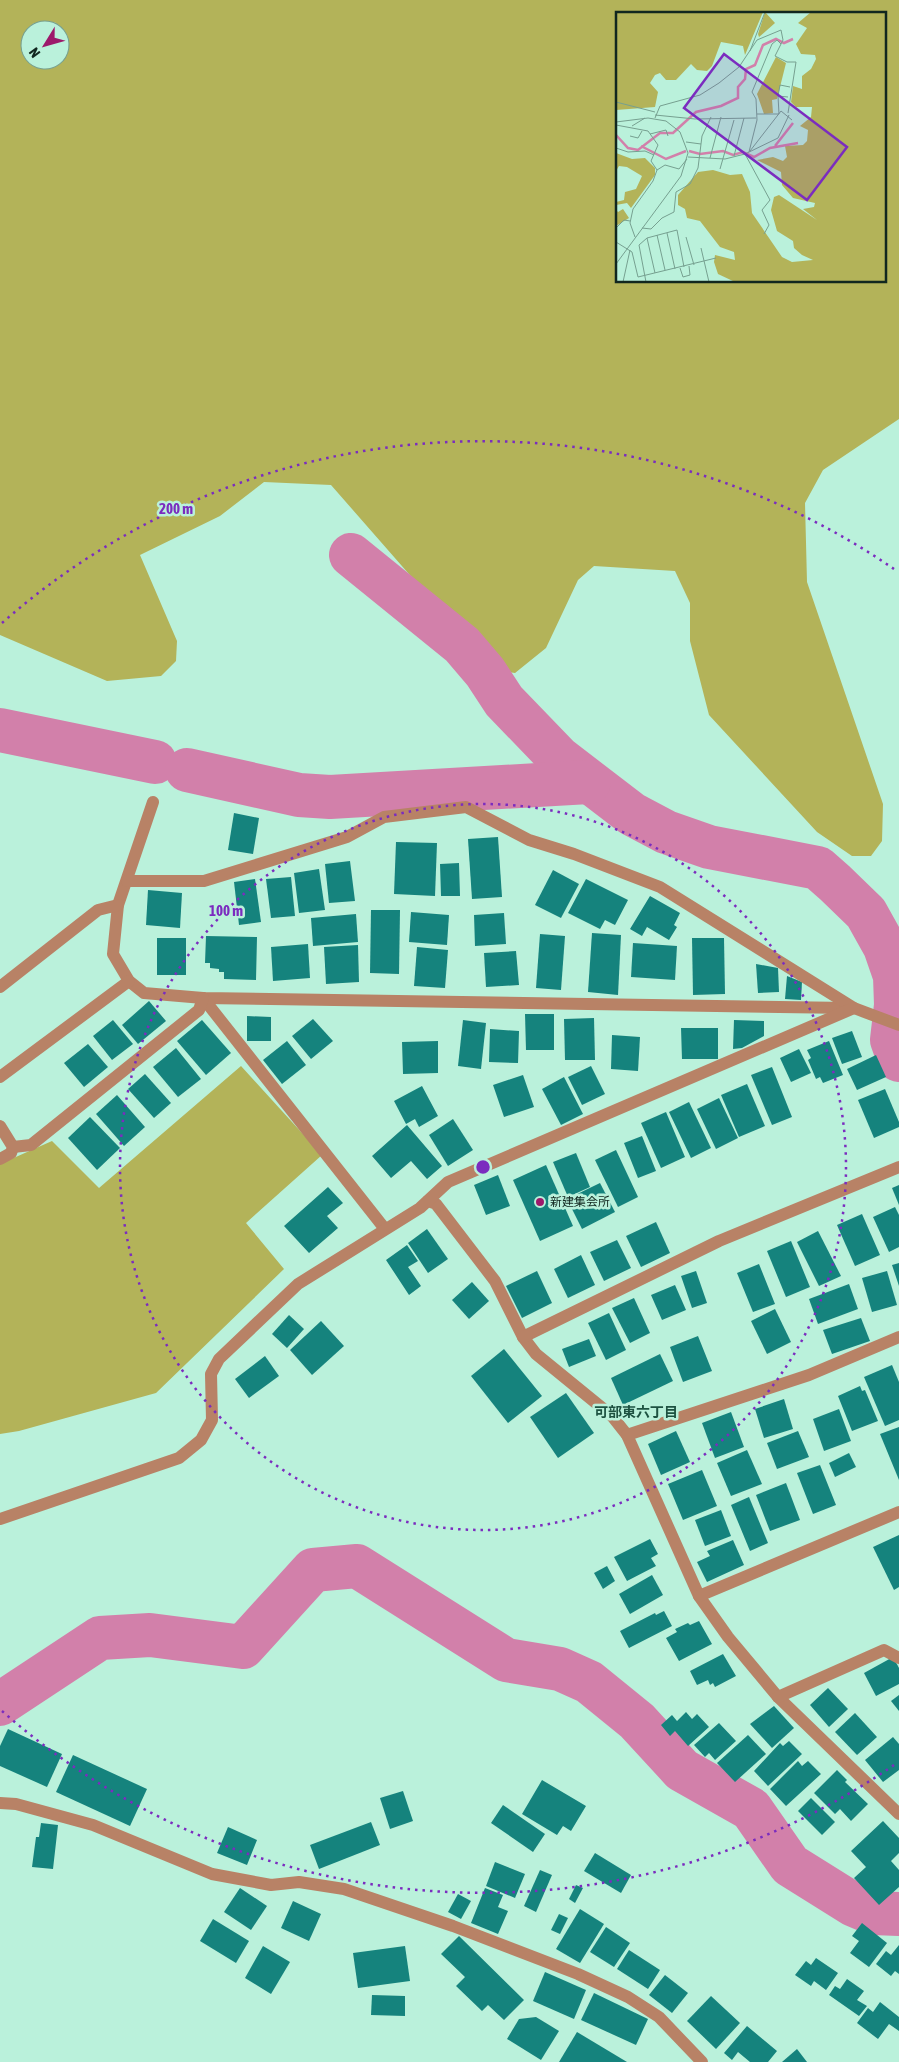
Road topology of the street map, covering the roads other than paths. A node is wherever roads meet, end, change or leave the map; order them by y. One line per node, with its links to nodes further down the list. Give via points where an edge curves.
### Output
1 (153, 802): 2 (street)
2 (127, 881): 3 (street); 7 (street, via 204,880 347,837 384,817 466,807 529,840 660,887)
3 (118, 905): 4 (street, via 113,954); 5 (street, via 98,910)
4 (129, 981): 6 (street, via 144,993); 9 (street)
5 (0, 987)
6 (203, 998): 7 (street); 11 (street, via 199,1010 31,1145); 15 (street)
7 (854, 1008): 8 (street); 14 (street, via 448,1182)
8 (893, 1023)
9 (0, 1077)
10 (0, 1126): 11 (street)
11 (13, 1147): 12 (street, via 11,1153)
12 (0, 1158)
13 (899, 1167): 16 (street, via 719,1241)
14 (428, 1201): 15 (street); 16 (street, via 436,1204 495,1281)
15 (385, 1229): 20 (street, via 298,1284 219,1359 211,1374 212,1420 201,1440 179,1458)
16 (523, 1337): 18 (street, via 536,1354 612,1416)
17 (899, 1337): 18 (street, via 809,1375)
18 (627, 1435): 21 (street)
19 (899, 1512): 21 (street)
20 (0, 1519)
21 (699, 1596): 23 (street)
22 (899, 1658): 23 (street, via 884,1650)
23 (778, 1697): 25 (street)
24 (0, 1803): 26 (street, via 16,1804 93,1825 212,1874 271,1885 299,1882 344,1889 453,1926 628,1996 659,2017)
25 (899, 1814)
26 (702, 2062)

